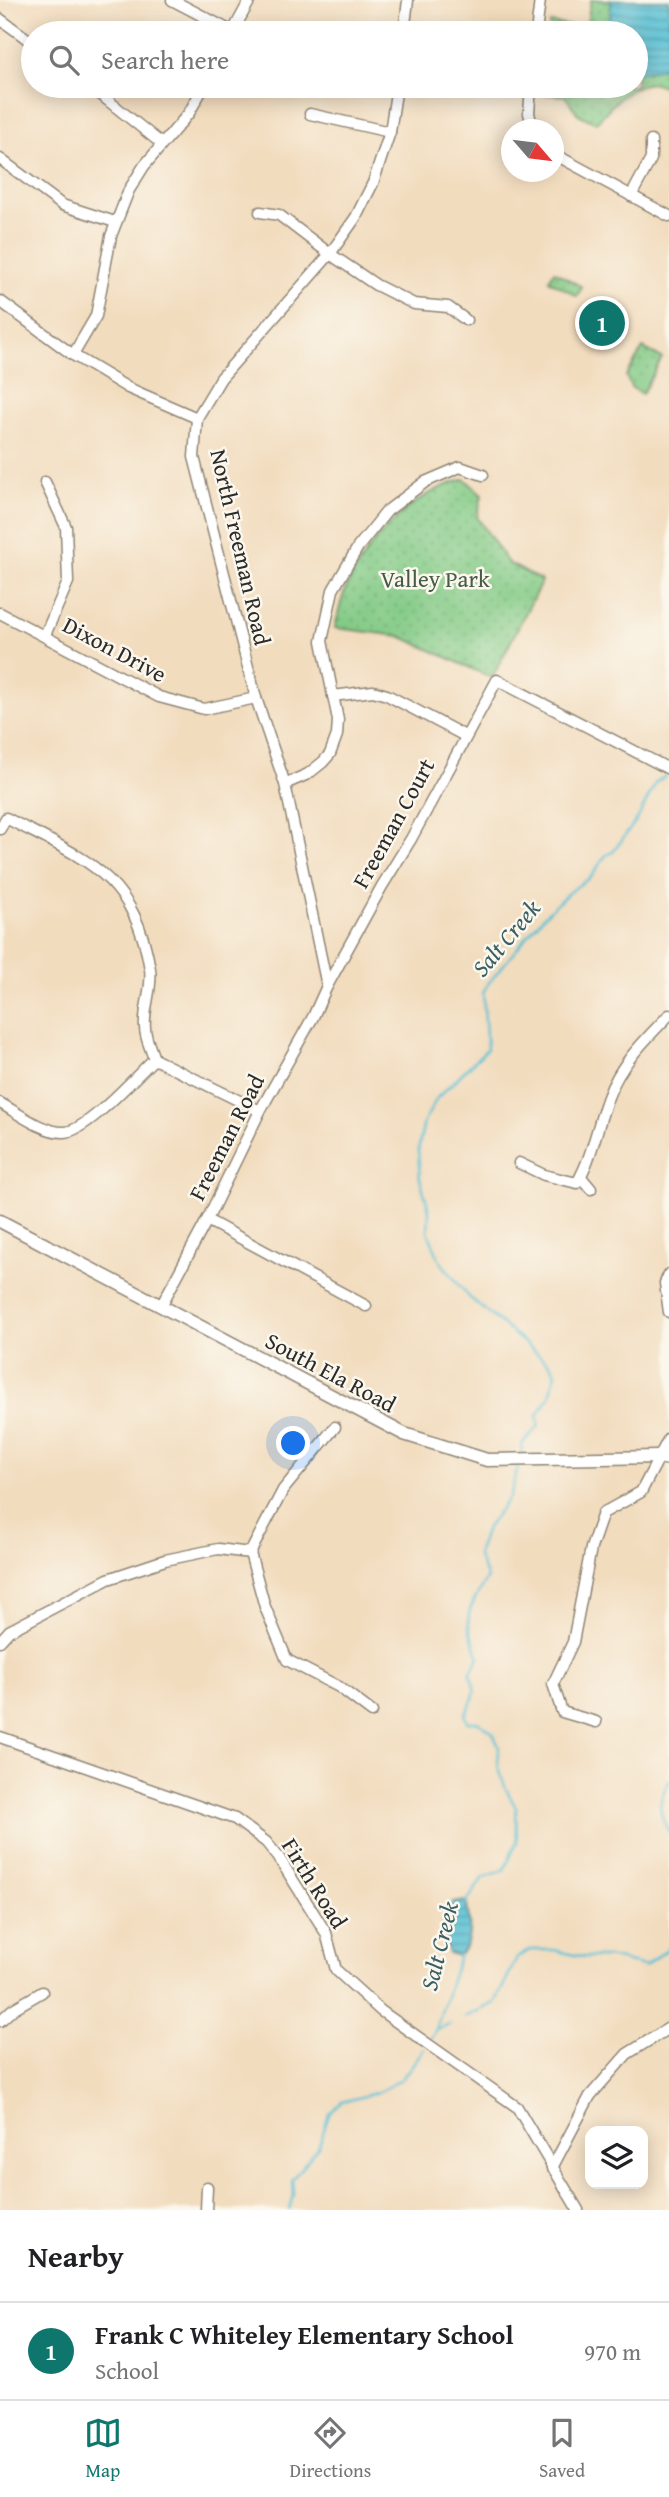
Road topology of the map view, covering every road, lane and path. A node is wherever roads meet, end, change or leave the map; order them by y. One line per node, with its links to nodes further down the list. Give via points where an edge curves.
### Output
1 (172, 0): 6 (street)
2 (250, 0): 7 (street)
3 (408, 0): 8 (street)
4 (540, 0): 9 (street)
5 (0, 19): 10 (street)
6 (210, 21)
7 (239, 21)
8 (405, 21)
9 (537, 21)
10 (21, 34)
11 (105, 98): 19 (street)
12 (197, 98): 19 (street)
13 (395, 98): 17 (street, North Freeman Road)
14 (530, 98): 16 (street)
15 (310, 114): 17 (street)
16 (530, 119)
17 (390, 132): 26 (street, North Freeman Road, via 356,218)
18 (651, 141): 22 (street, via 651,159)
19 (162, 144): 25 (street, via 135,180)
20 (0, 159): 25 (street, via 62,205)
21 (564, 159): 22 (street)
22 (631, 196): 24 (street)
23 (260, 212): 26 (street, via 279,215)
24 (669, 216)
25 (115, 222): 29 (street, via 96,316)
26 (330, 254): 28 (street, via 414,304 448,307); 30 (street, North Freeman Road, via 221,378)
27 (0, 301): 29 (street)
28 (466, 320)
29 (73, 355): 30 (street, via 128,388)
30 (197, 418): 36 (street, North Freeman Road, via 194,457)
31 (483, 475): 35 (street, via 460,467 425,482 387,511 358,547 333,590 322,641)
32 (45, 482): 34 (street, via 66,527 68,582)
33 (0, 613): 34 (street, Dixon Drive)
34 (45, 635): 36 (street, Dixon Drive, via 159,697 204,709)
35 (333, 696): 37 (street, via 373,691 387,695); 39 (street, via 338,727 330,754 308,774)
36 (256, 698): 39 (street, North Freeman Road)
37 (465, 736): 38 (street, Freeman Court, via 497,680); 41 (street, Freeman Court)
38 (669, 769)
39 (285, 784): 41 (street, North Freeman Road)
40 (0, 829): 43 (street, via 6,818 83,858 117,886 130,904 151,971 145,1028)
41 (327, 986): 45 (street, Freeman Road)
42 (669, 1015): 47 (street, via 628,1058 608,1095)
43 (153, 1059): 44 (street, via 84,1126 65,1132 44,1127); 45 (street)
44 (0, 1103)
45 (260, 1111): 49 (street, Freeman Road)
46 (519, 1163): 47 (street, via 578,1183)
47 (581, 1177): 48 (street)
48 (592, 1189)
49 (207, 1220): 52 (street, Freeman Road); 53 (street)
50 (0, 1221): 52 (main road, South Ela Road)
51 (669, 1274): 54 (street, via 665,1283)
52 (161, 1306): 57 (main road, South Ela Road, via 404,1433 487,1460)
53 (366, 1306)
54 (669, 1312)
55 (335, 1427): 58 (street, via 283,1490)
56 (669, 1438): 57 (street)
57 (664, 1458): 61 (street, via 641,1492 603,1513 591,1548 573,1642 553,1684 562,1712)
58 (250, 1553): 59 (street, via 218,1549 108,1579 9,1631); 60 (street, via 287,1660 339,1687)
59 (0, 1641)
60 (372, 1712)
61 (596, 1723)
62 (0, 1737): 66 (street, Firth Road, via 235,1819 266,1842 326,1933 336,1970 381,2011 517,2107)
63 (42, 1992): 64 (street)
64 (0, 2021)
65 (669, 2028): 66 (street, via 627,2054 590,2096)
66 (552, 2168): 69 (street, Firth Road)
67 (207, 2187): 68 (street)
68 (206, 2210)
69 (578, 2210)

